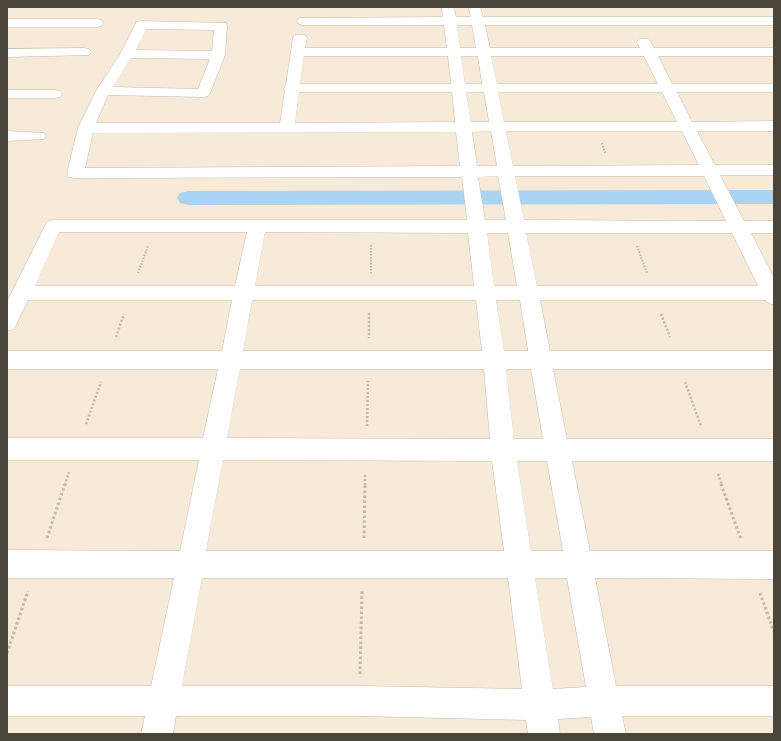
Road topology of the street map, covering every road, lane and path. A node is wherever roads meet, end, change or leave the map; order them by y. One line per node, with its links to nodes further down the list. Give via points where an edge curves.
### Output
1 (626, 7): 5 (street)
2 (303, 14): 3 (street); 10 (street)
3 (449, 14): 4 (street); 11 (street)
4 (476, 14): 5 (street); 12 (street)
5 (633, 21): 6 (street); 13 (street)
6 (774, 21)
7 (7, 23): 8 (street)
8 (97, 23)
9 (84, 52): 15 (street)
10 (298, 52): 11 (street); 18 (street)
11 (455, 52): 12 (street); 19 (street)
12 (483, 52): 13 (street); 20 (street)
13 (649, 52): 14 (street); 21 (street)
14 (774, 52)
15 (7, 53)
16 (127, 54): 17 (street); 17 (street, via 141,25 221,26); 23 (street)
17 (218, 55): 26 (street)
18 (291, 88): 19 (street); 27 (street)
19 (460, 88): 20 (street); 28 (street)
20 (490, 88): 21 (street); 29 (street)
21 (668, 88): 22 (street); 30 (street)
22 (774, 88)
23 (103, 91): 26 (street); 32 (street)
24 (7, 94): 25 (street)
25 (55, 94)
26 (196, 110): 27 (street); 32 (street)
27 (287, 126): 28 (street)
28 (464, 126): 29 (street); 37 (street)
29 (497, 126): 30 (street); 38 (street)
30 (687, 126): 31 (street); 35 (street)
31 (774, 126)
32 (86, 128): 37 (street, via 75,173)
33 (7, 136): 34 (street)
34 (38, 136)
35 (710, 170): 36 (street); 38 (street); 43 (street)
36 (774, 170)
37 (469, 171): 38 (street); 41 (street)
38 (505, 171): 42 (street)
39 (257, 226): 40 (street); 45 (street, via 52,226); 46 (street)
40 (372, 226): 41 (street); 47 (path)
41 (476, 226): 42 (street); 48 (street)
42 (516, 226): 43 (street); 49 (street)
43 (739, 227): 44 (street); 50 (street)
44 (774, 227)
45 (22, 293): 46 (street); 51 (street)
46 (244, 293): 47 (street); 53 (street)
47 (370, 293): 48 (street); 54 (path)
48 (485, 293): 49 (street); 55 (street)
49 (528, 293): 50 (street); 56 (street)
50 (773, 294)
51 (7, 323)
52 (7, 360): 53 (street)
53 (231, 360): 54 (street); 59 (street)
54 (368, 360): 55 (street); 61 (path)
55 (494, 360): 56 (street); 60 (street)
56 (541, 360): 57 (street); 62 (street)
57 (774, 360)
58 (7, 449): 59 (street)
59 (213, 449): 61 (street); 65 (street)
60 (503, 449): 61 (street); 62 (street); 66 (street)
61 (366, 450): 68 (path)
62 (558, 450): 63 (street); 67 (street)
63 (774, 450)
64 (7, 564): 65 (street)
65 (190, 564): 68 (street); 71 (street)
66 (520, 564): 67 (street); 68 (street); 75 (street)
67 (579, 564): 69 (street); 74 (street)
68 (363, 565): 72 (path)
69 (774, 565)
70 (7, 701): 71 (street)
71 (164, 701): 72 (street); 76 (street)
72 (360, 701): 75 (street)
73 (774, 701): 74 (street)
74 (604, 702): 75 (street); 78 (street)
75 (541, 705): 77 (street)
76 (157, 734)
77 (544, 734)
78 (610, 734)

